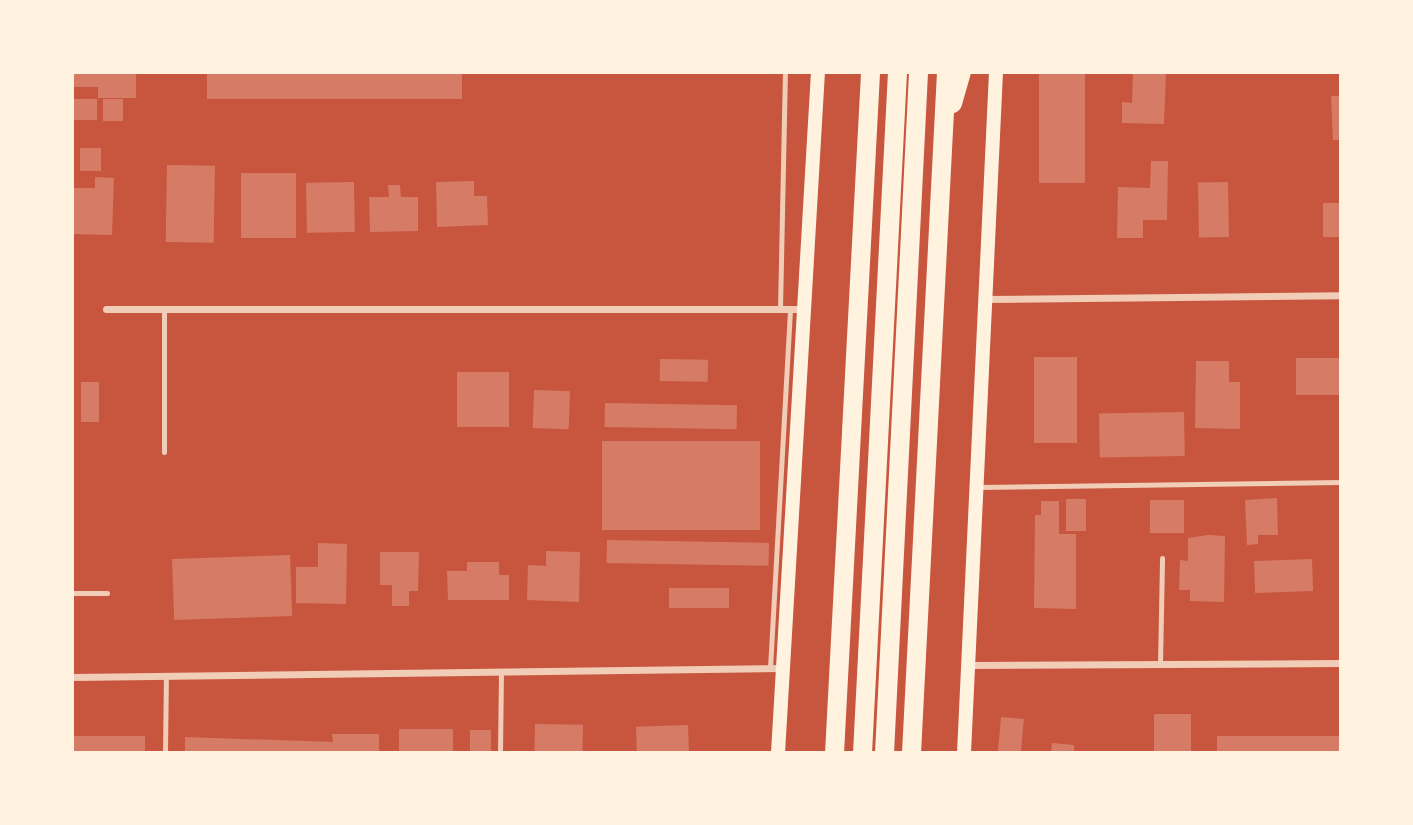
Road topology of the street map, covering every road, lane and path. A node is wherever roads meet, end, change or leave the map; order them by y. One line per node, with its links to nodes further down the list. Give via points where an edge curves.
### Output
1 (785, 72): 14 (lane)
2 (818, 72): 15 (main road)
3 (870, 72): 32 (highway)
4 (897, 72): 33 (highway)
5 (918, 72): 34 (highway)
6 (946, 72): 9 (highway)
7 (961, 72): 9 (highway)
8 (996, 72): 11 (main road)
9 (943, 135): 35 (highway)
10 (1341, 295): 11 (street)
11 (985, 299): 18 (main road)
12 (106, 309): 13 (street)
13 (164, 309): 14 (street); 16 (lane)
14 (780, 309): 15 (street)
15 (796, 309): 25 (main road)
16 (164, 452)
17 (1341, 482): 18 (lane)
18 (975, 487): 23 (main road)
19 (1162, 558): 24 (lane)
20 (72, 593): 21 (lane)
21 (107, 593)
22 (1341, 663): 24 (street)
23 (969, 665): 24 (street); 36 (main road)
24 (1160, 665)
25 (777, 668): 26 (street); 31 (main road)
26 (501, 672): 27 (street); 30 (lane)
27 (166, 676): 28 (street); 29 (lane)
28 (72, 677)
29 (165, 753)
30 (500, 753)
31 (778, 753)
32 (834, 753)
33 (862, 753)
34 (884, 753)
35 (911, 753)
36 (964, 753)

